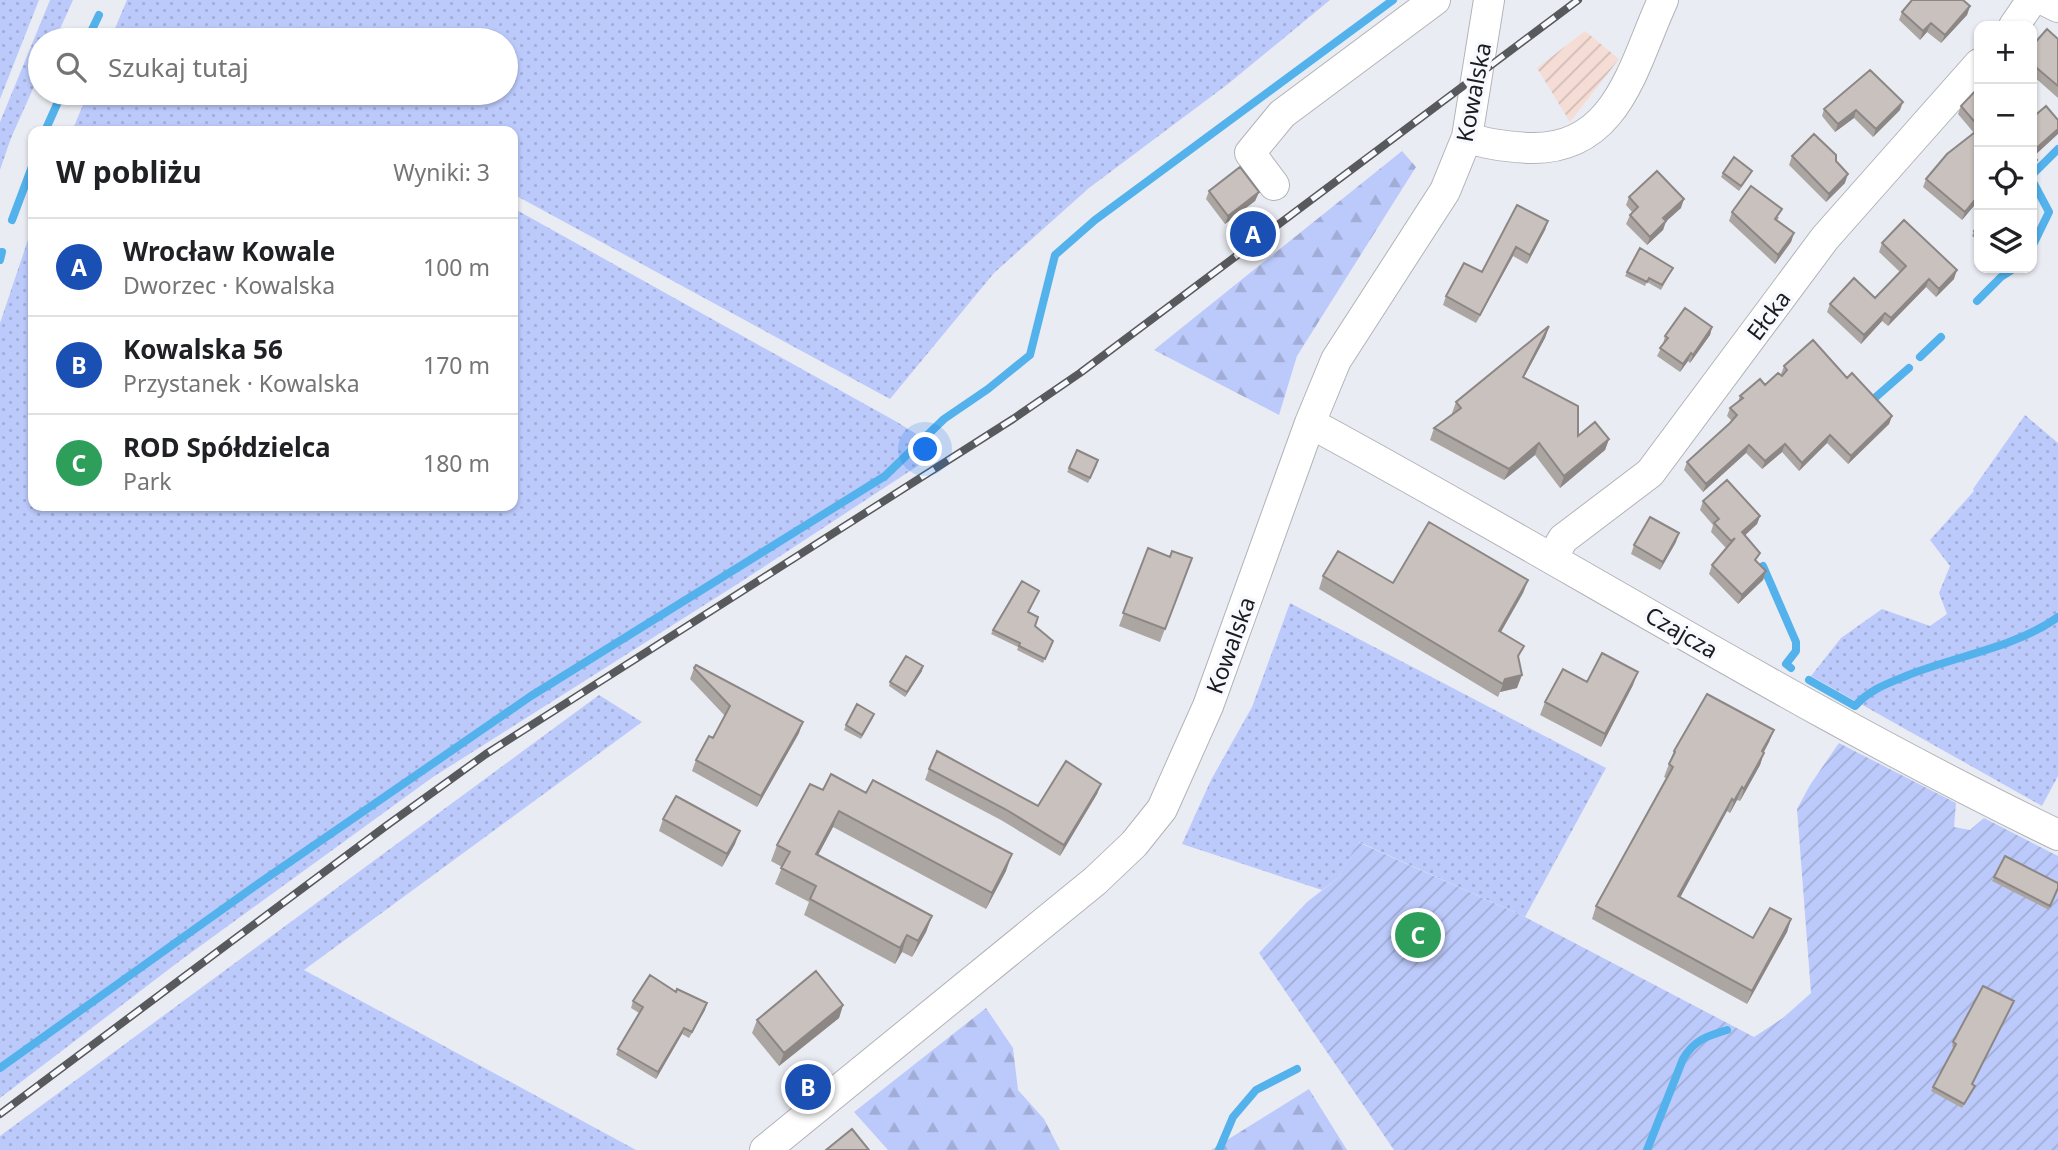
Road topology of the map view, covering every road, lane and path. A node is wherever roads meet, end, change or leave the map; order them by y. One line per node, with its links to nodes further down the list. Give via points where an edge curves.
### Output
1 (1435, 0): 10 (street, via 1282,114 1250,153)
2 (1489, 0): 9 (street, Kowalska)
3 (1663, 0): 9 (street, via 1621,96 1585,136 1548,148 1506,146)
4 (2032, 0): 7 (street)
5 (2044, 0): 6 (street)
6 (2058, 7)
7 (2017, 21)
8 (1974, 70): 12 (street, Ełcka, via 1825,238 1650,473 1563,539)
9 (1467, 137): 11 (street, Kowalska, via 1445,191 1340,352)
10 (1274, 185)
11 (1310, 423): 12 (street, Czajcza); 14 (street, Kowalska, via 1208,706 1178,776 1149,827 1063,907)
12 (1552, 558): 13 (street, Czajcza, via 1798,699)
13 (2058, 835)
14 (765, 1150)

